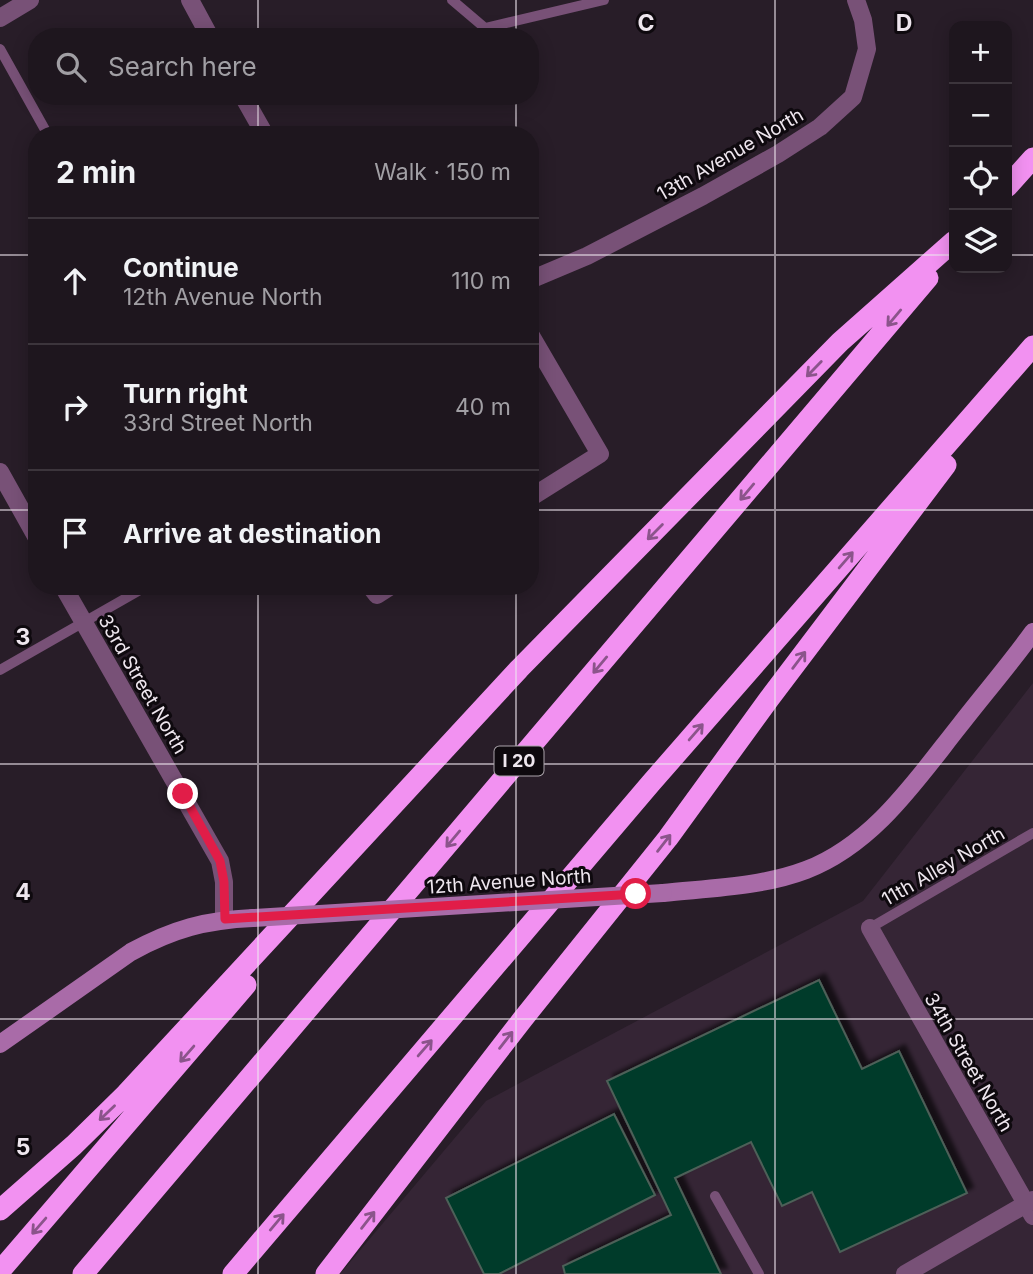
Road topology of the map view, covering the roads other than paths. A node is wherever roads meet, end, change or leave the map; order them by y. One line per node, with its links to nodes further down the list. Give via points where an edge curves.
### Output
1 (30, 0): 6 (street)
2 (190, 0): 7 (street)
3 (452, 0): 4 (lane, via 485,27)
4 (604, 0)
5 (856, 0): 18 (street, 13th Avenue North, via 867,49 857,85 853,96 820,127 692,202)
6 (0, 18)
7 (205, 28)
8 (0, 49): 9 (lane)
9 (28, 99)
10 (31, 105): 12 (lane)
11 (248, 105): 13 (street)
12 (43, 126)
13 (260, 126)
14 (1033, 158): 15 (highway)
15 (1012, 181)
16 (949, 245): 29 (highway, one-way to 29, via 840,342)
17 (949, 253): 39 (highway, I 20, one-way to 39)
18 (539, 276)
19 (1033, 348): 40 (highway, one-way to 19, via 651,783); 41 (highway, one-way to 19, via 667,838)
20 (539, 349): 22 (street, via 600,454)
21 (0, 472): 23 (street)
22 (539, 492)
23 (28, 522)
24 (68, 595): 26 (street, 33rd Street North)
25 (131, 595): 26 (lane)
26 (83, 622): 28 (lane); 31 (street, 33rd Street North, via 220,861)
27 (1033, 632): 31 (street, 12th Avenue North, bridge, via 900,800 865,834 824,862 783,877 663,892)
28 (0, 670)
29 (487, 704): 36 (highway, one-way to 36, via 126,1094); 37 (highway, one-way to 37)
30 (1033, 833): 32 (lane, 11th Alley North)
31 (225, 919): 33 (street, 12th Avenue North, via 180,929 131,952)
32 (870, 928): 35 (street, 34th Street North)
33 (0, 1044)
34 (715, 1196): 42 (lane)
35 (1031, 1206): 38 (street)
36 (0, 1210)
37 (0, 1272)
38 (910, 1273)
39 (83, 1274)
40 (233, 1274)
41 (326, 1274)
42 (759, 1274)

